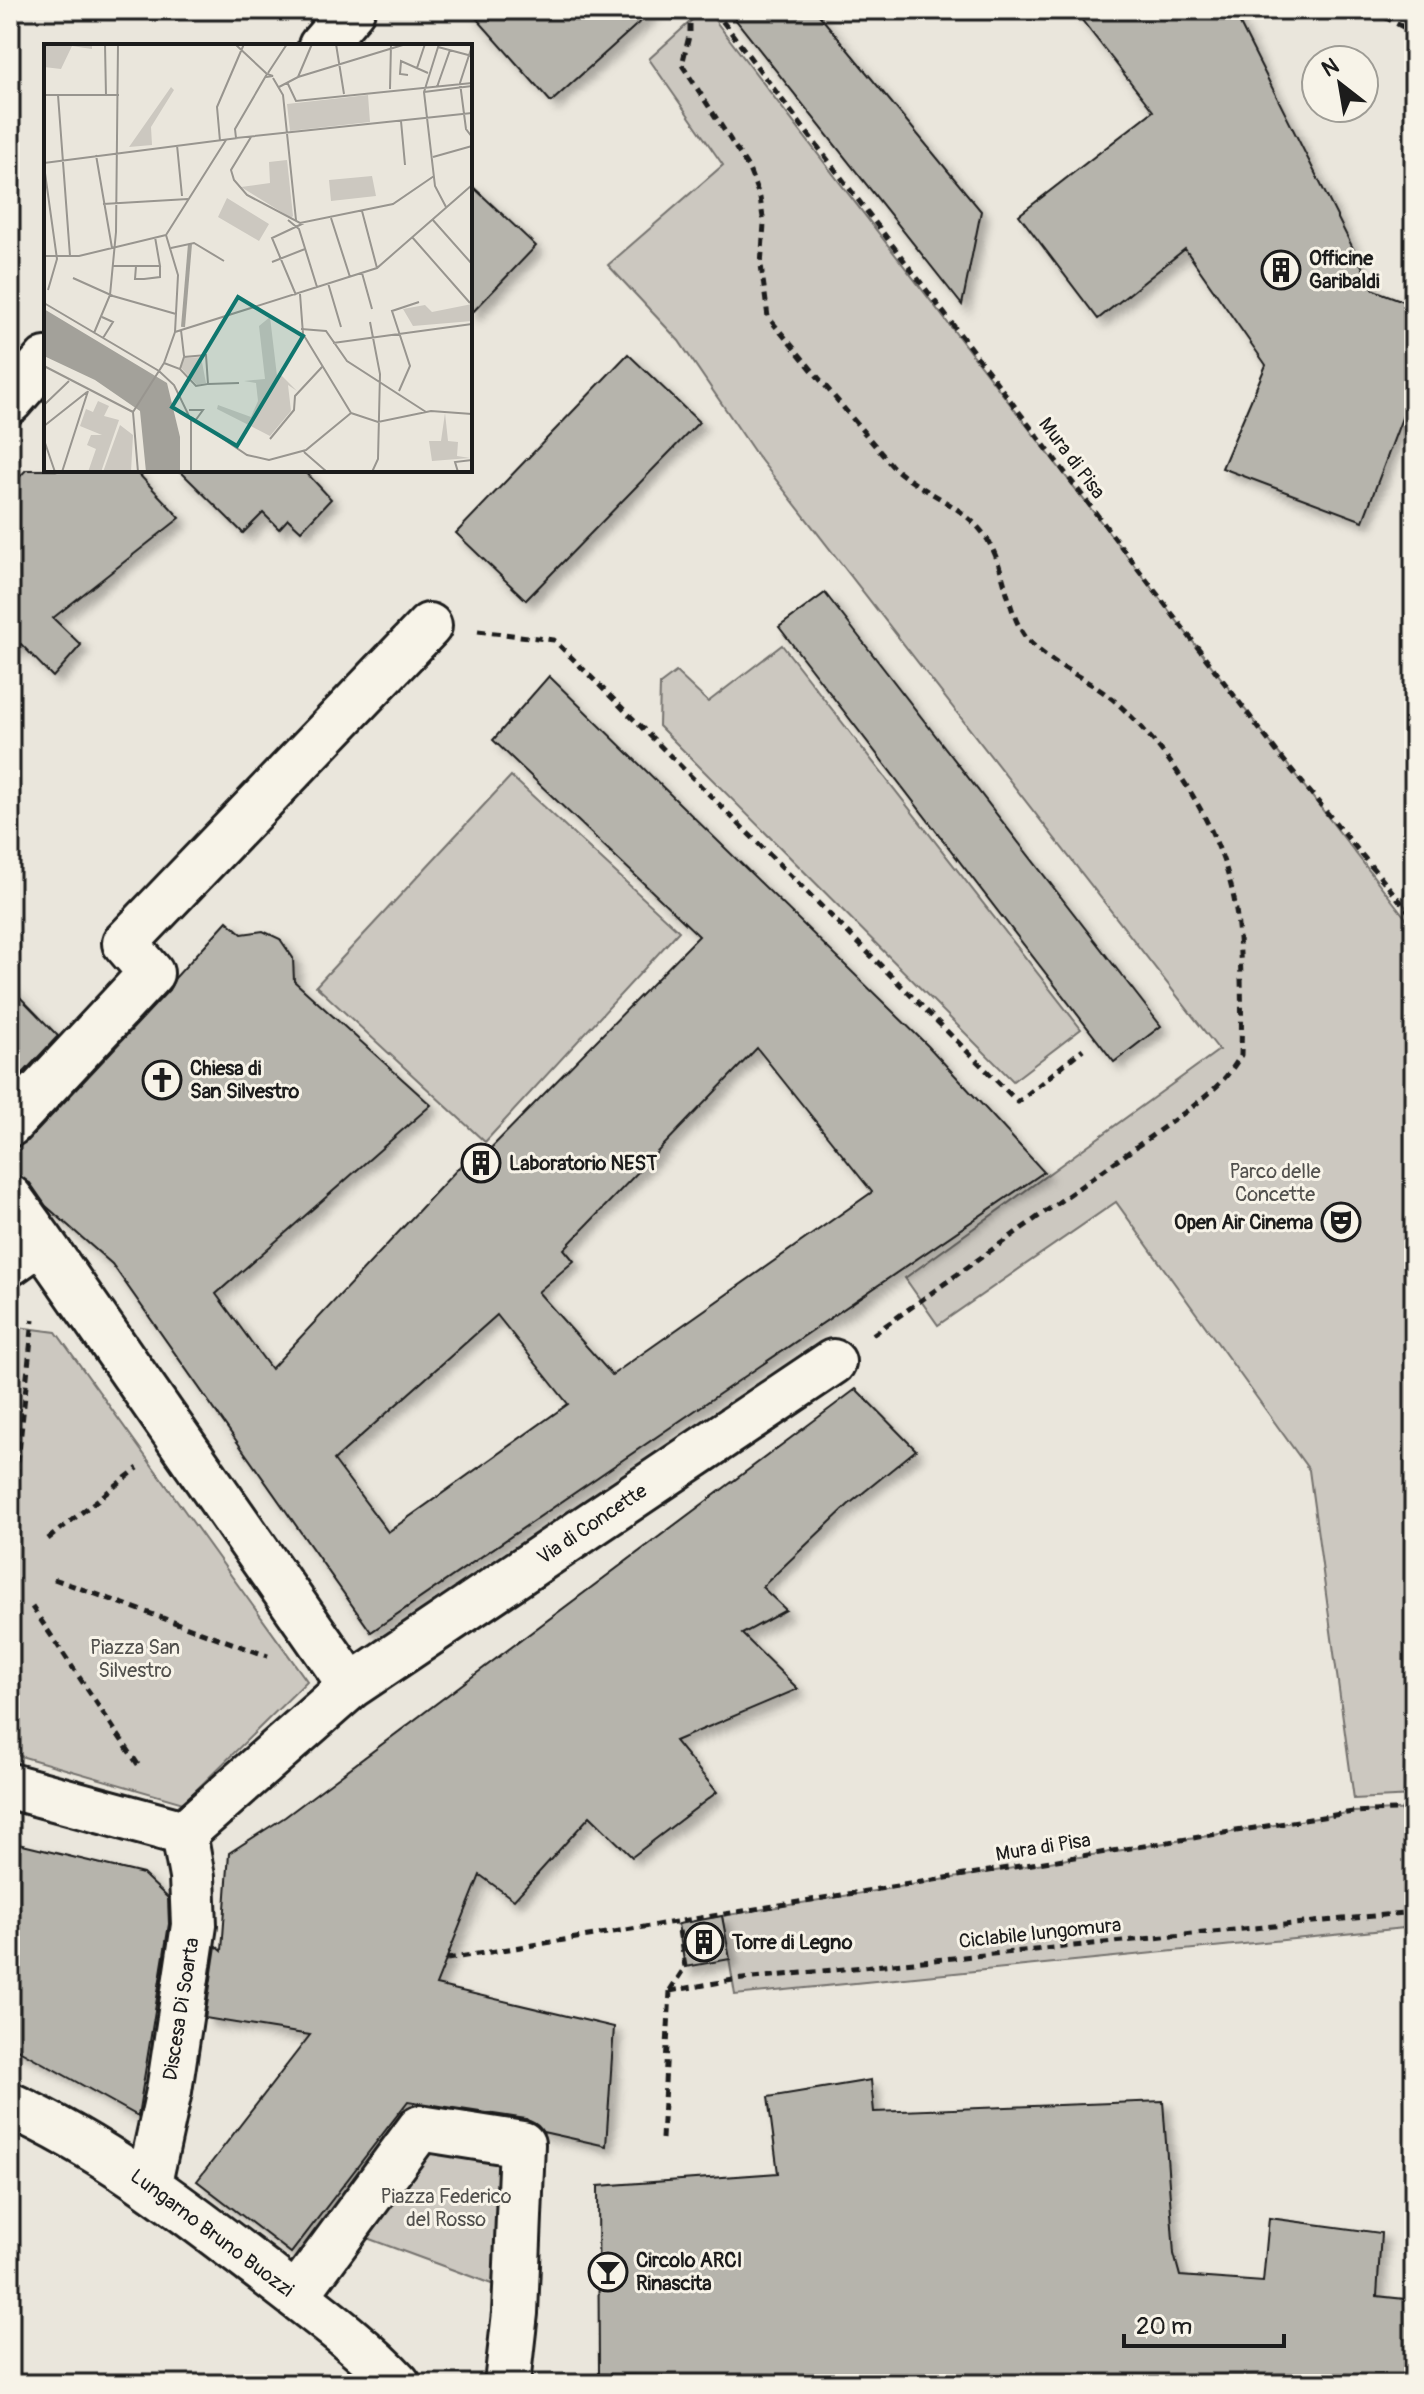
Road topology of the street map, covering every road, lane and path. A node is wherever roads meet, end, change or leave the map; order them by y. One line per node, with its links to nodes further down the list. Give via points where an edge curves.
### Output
1 (352, 10): 6 (street)
2 (690, 10): 16 (path, via 682,65 748,167 760,198 768,317 892,466 976,524 991,545 1030,642 1115,702 1155,744 1216,842 1235,904 1241,1055 1231,1072 1210,1093)
3 (714, 10): 10 (path, Mura di Pisa, via 1277,752)
4 (1372, 10): 5 (path)
5 (1414, 33)
6 (323, 44)
7 (44, 362): 8 (street)
8 (10, 401)
9 (429, 626): 11 (path, via 554,640 1018,1102); 12 (street, via 125,943 151,973)
10 (1414, 918)
11 (1083, 1049)
12 (10, 1124)
13 (10, 1198): 14 (street)
14 (26, 1252): 17 (street)
15 (33, 1318): 18 (path)
16 (833, 1362): 23 (street, Via di Concette)
17 (177, 1436): 19 (path); 23 (street)
18 (12, 1518)
19 (48, 1539)
20 (54, 1579): 22 (path)
21 (32, 1607): 24 (path)
22 (277, 1660)
23 (351, 1686): 27 (street)
24 (142, 1770)
25 (10, 1786): 27 (street)
26 (1414, 1809): 29 (path, Mura di Pisa, via 1353,1812)
27 (184, 1833): 34 (street, Discesa Di Soarta, via 194,1925)
28 (1414, 1912): 31 (path, Ciclabile lungomura, via 733,1980)
29 (678, 1924): 30 (path, Mura di Pisa); 31 (path, via 685,1967)
30 (447, 1959)
31 (670, 1991): 33 (path)
32 (10, 2105): 34 (street, Lungarno Bruno Buozzi)
33 (662, 2139)
34 (149, 2183): 35 (street, Lungarno Bruno Buozzi)
35 (296, 2296): 36 (street, Lungarno Bruno Buozzi); 37 (street, via 420,2128 522,2144)
36 (408, 2382)
37 (507, 2384)

